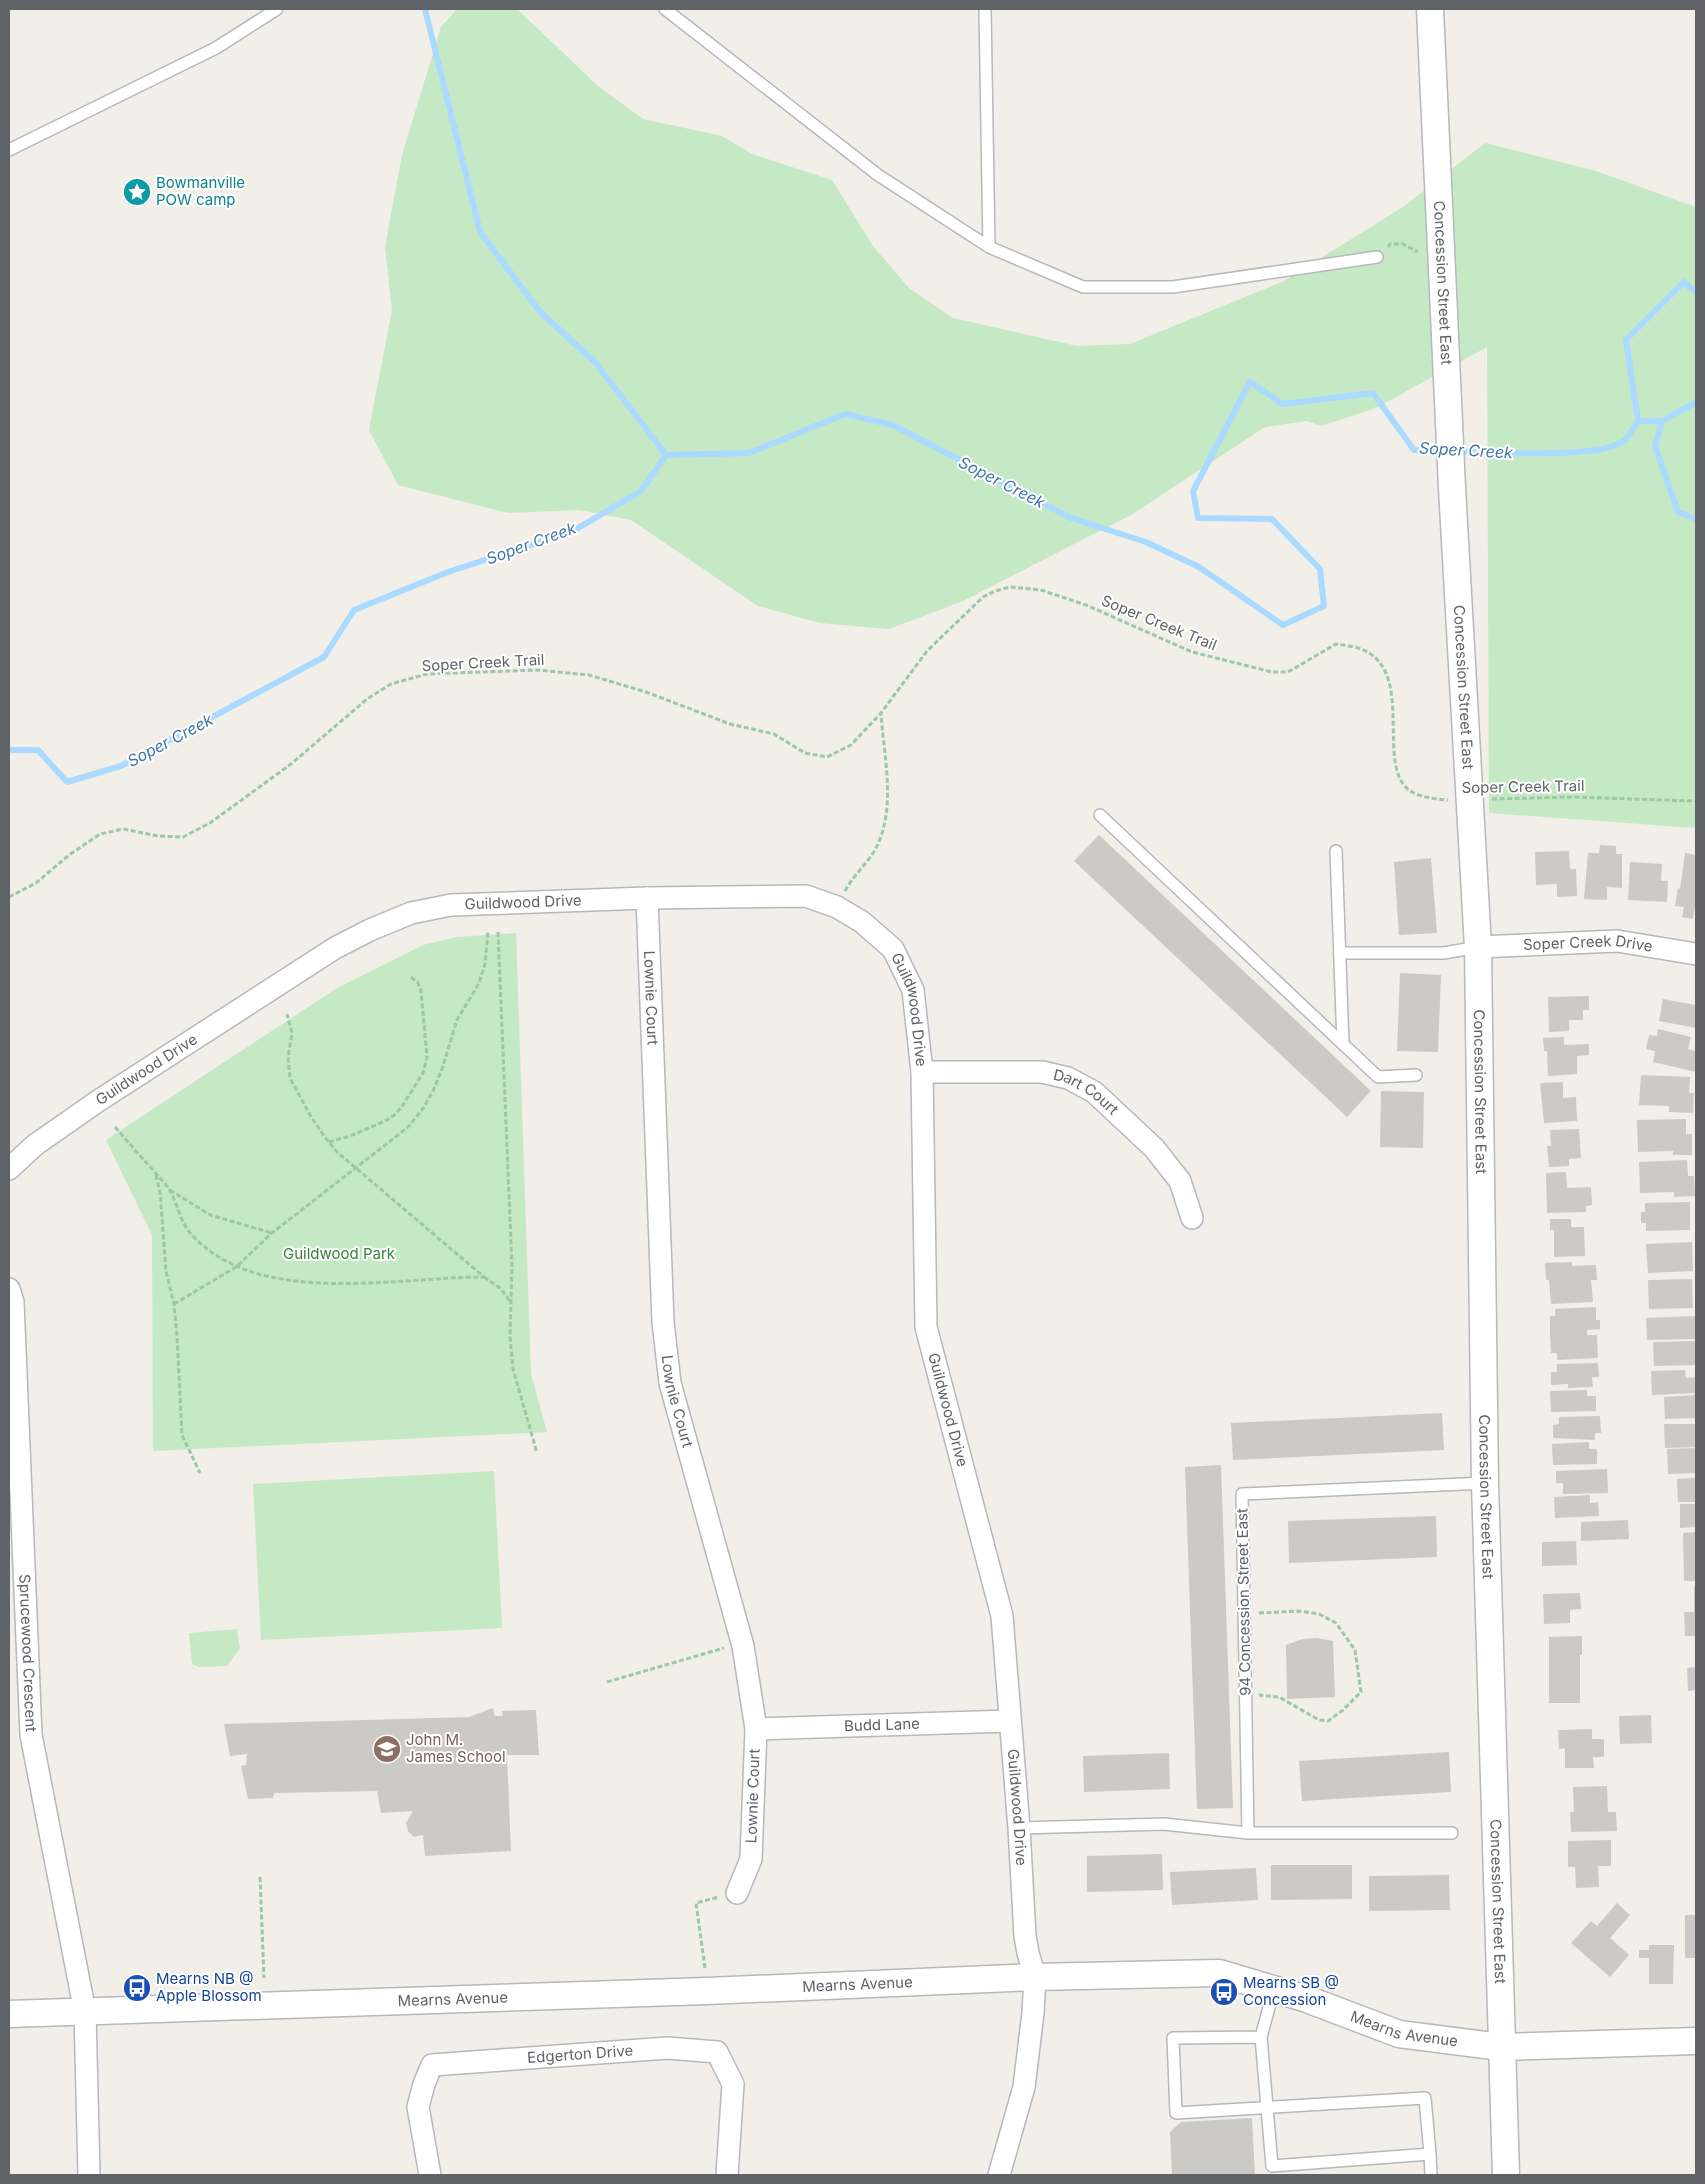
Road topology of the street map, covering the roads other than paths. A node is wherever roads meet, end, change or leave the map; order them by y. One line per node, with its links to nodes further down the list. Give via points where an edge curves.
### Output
1 (277, 9): 5 (lane, via 216,48)
2 (665, 9): 6 (lane, via 878,175)
3 (985, 9): 6 (lane)
4 (1430, 9): 11 (street, Concession Street East, via 1452,488)
5 (9, 150)
6 (989, 247): 7 (lane, via 1083,287 1173,287)
7 (1376, 257)
8 (1100, 815): 14 (lane)
9 (1336, 851): 12 (lane)
10 (647, 898): 15 (street, Guildwood Drive, via 806,896 837,907 862,922 893,949 913,990); 17 (street, Guildwood Drive, via 451,905 411,914 370,930 335,948 98,1101 35,1145); 22 (street, Lownie Court, via 663,1322 670,1383 743,1646)
11 (1478, 947): 12 (lane, via 1444,953); 13 (street, Soper Creek Drive, via 1617,941); 20 (street, Concession Street East)
12 (1340, 953): 14 (lane)
13 (1696, 954)
14 (1343, 1044): 16 (lane, via 1378,1077)
15 (922, 1072): 18 (street, Dart Court, via 1042,1072 1068,1078 1094,1092 1154,1148 1180,1181); 21 (street, Guildwood Drive, via 926,1326 1002,1616)
16 (1416, 1075)
17 (9, 1170)
18 (1192, 1218)
19 (9, 1289): 29 (street, Sprucewood Crescent, via 14,1312 31,1735)
20 (1485, 1483): 24 (lane, 94 Concession Street East, via 1242,1494); 33 (street, Concession Street East)
21 (1009, 1721): 22 (street, Budd Lane); 23 (street, Guildwood Drive)
22 (756, 1729): 26 (street, Lownie Court, via 751,1859)
23 (1019, 1828): 24 (lane, via 1164,1824); 27 (street, Guildwood Drive, via 1026,1936)
24 (1248, 1833): 25 (lane)
25 (1452, 1833)
26 (737, 1893)
27 (1035, 1977): 28 (street, Mearns Avenue, via 1219,1973); 29 (street, Mearns Avenue); 39 (street, Guildwood Drive, via 1024,2087)
28 (1274, 1989): 31 (lane); 33 (street, Mearns Avenue, via 1399,2034)
29 (85, 2012): 30 (street, Mearns Avenue); 36 (street, Sprucewood Crescent)
30 (9, 2014)
31 (1261, 2037): 34 (lane); 34 (lane, via 1172,2038 1176,2113)
32 (1696, 2041): 33 (street, Mearns Avenue)
33 (1501, 2047): 41 (street, Concession Street East)
34 (1268, 2108): 35 (lane, via 1425,2098); 35 (lane, via 1272,2166)
35 (1430, 2154): 40 (lane)
36 (89, 2175)
37 (430, 2175): 38 (street, Edgerton Drive, via 418,2107 432,2065 668,2048 717,2052 733,2084)
38 (727, 2175)
39 (999, 2175)
40 (1431, 2175)
41 (1506, 2175)

